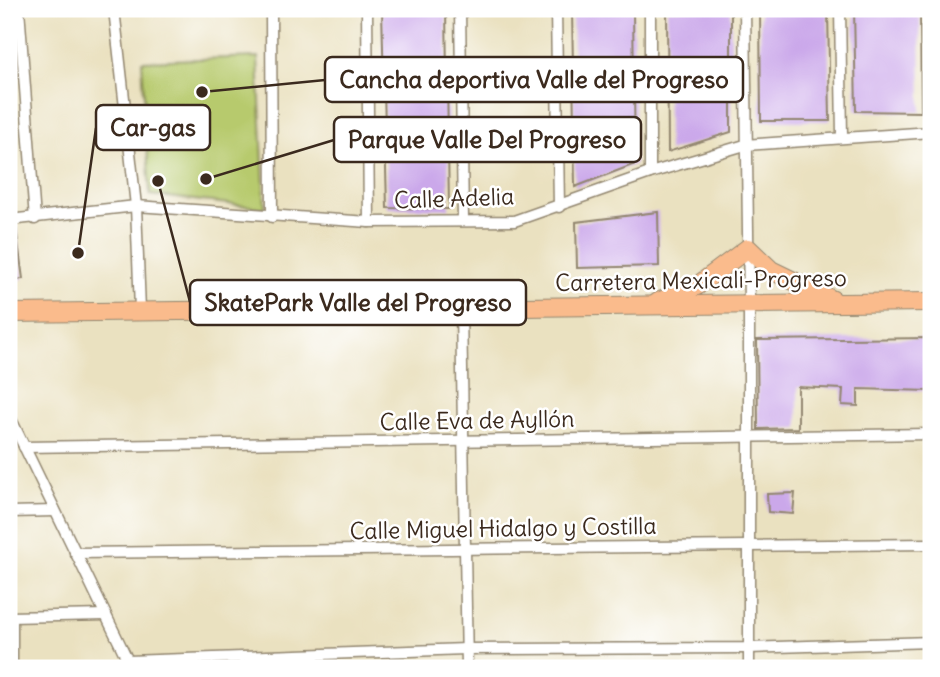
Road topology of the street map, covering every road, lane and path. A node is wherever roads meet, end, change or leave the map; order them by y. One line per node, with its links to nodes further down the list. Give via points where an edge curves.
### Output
1 (19, 9): 17 (street)
2 (114, 9): 14 (street)
3 (271, 9): 16 (street)
4 (367, 9): 20 (street)
5 (460, 9): 19 (street)
6 (556, 9): 15 (street)
7 (650, 9): 13 (street)
8 (745, 9): 12 (street)
9 (840, 9): 11 (street)
10 (931, 132): 11 (street, Calle Adelia)
11 (842, 136): 12 (street, Calle Adelia)
12 (745, 145): 13 (street, Calle Adelia); 21 (street)
13 (650, 173): 15 (street, Calle Adelia)
14 (136, 206): 16 (street, Calle Adelia); 17 (street, Calle Adelia); 27 (street)
15 (559, 206): 19 (street, Calle Adelia, via 514,221)
16 (272, 217): 20 (street, Calle Adelia)
17 (34, 219): 18 (street, Calle Adelia)
18 (9, 220)
19 (463, 220): 20 (street, Calle Adelia)
20 (369, 222)
21 (748, 248): 22 (main road, via 771,270); 24 (main road, via 697,285); 25 (street)
22 (839, 302): 23 (main road, Carretera Mexicali-Progreso); 25 (main road, Carretera Mexicali-Progreso)
23 (931, 302)
24 (652, 304): 25 (main road, Carretera Mexicali-Progreso); 26 (main road, Carretera Mexicali-Progreso)
25 (750, 305): 31 (street)
26 (461, 309): 27 (main road, Carretera Mexicali-Progreso); 32 (street)
27 (140, 310): 28 (main road, Carretera Mexicali-Progreso)
28 (9, 313)
29 (9, 415): 33 (street)
30 (931, 434): 31 (street, Calle Eva de Ayllón)
31 (748, 437): 32 (street, Calle Eva de Ayllón); 37 (street)
32 (463, 442): 33 (street, Calle Eva de Ayllón); 38 (street)
33 (24, 447): 35 (street)
34 (9, 512): 35 (street)
35 (54, 512): 39 (street)
36 (931, 544): 37 (street, Calle Miguel Hidalgo y Costilla)
37 (749, 547): 38 (street, Calle Miguel Hidalgo y Costilla); 43 (street)
38 (464, 549): 39 (street, Calle Miguel Hidalgo y Costilla); 44 (street)
39 (75, 553): 40 (street)
40 (106, 615): 41 (street); 45 (street)
41 (11, 617): 46 (street)
42 (931, 642): 43 (street)
43 (748, 648): 44 (street); 48 (street)
44 (466, 649): 45 (street); 47 (street)
45 (130, 665)
46 (12, 668)
47 (467, 668)
48 (748, 668)

